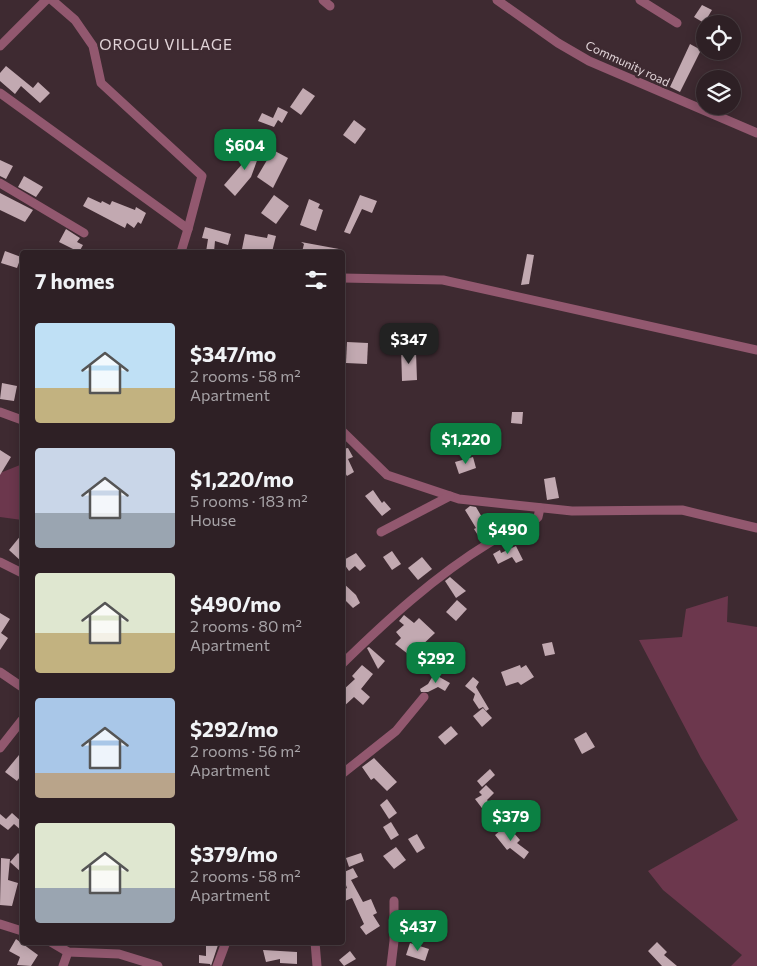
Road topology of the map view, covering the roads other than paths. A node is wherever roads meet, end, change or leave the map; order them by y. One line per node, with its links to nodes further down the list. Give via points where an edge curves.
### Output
1 (46, 0): 6 (street)
2 (52, 0): 10 (street, via 74,20 93,46 101,83 202,176)
3 (497, 0): 8 (street, Community road, via 589,61)
4 (640, 0): 5 (street)
5 (677, 23)
6 (0, 46)
7 (0, 93): 10 (street)
8 (757, 133)
9 (0, 183): 11 (street)
10 (188, 229): 12 (street)
11 (84, 233)
12 (182, 250)
13 (345, 278): 14 (street, via 443,280)
14 (757, 350)
15 (0, 412): 16 (street)
16 (20, 419)
17 (345, 434): 18 (street, via 387,475)
18 (450, 496): 19 (street); 21 (street)
19 (540, 508): 20 (street, via 572,511 682,510); 24 (street, via 534,521 490,542 428,588)
20 (757, 528)
21 (381, 532)
22 (0, 562): 23 (street)
23 (20, 572)
24 (345, 661)
25 (0, 672): 26 (street)
26 (20, 686)
27 (424, 698): 30 (street, via 396,731)
28 (20, 723): 29 (street)
29 (0, 748)
30 (345, 772)
31 (394, 901): 42 (street)
32 (0, 924): 33 (street)
33 (20, 930)
34 (56, 945): 37 (street)
35 (225, 945): 40 (street)
36 (316, 945): 41 (street)
37 (68, 952): 38 (street); 39 (street, via 119,954)
38 (63, 966)
39 (158, 966)
40 (217, 966)
41 (317, 966)
42 (391, 966)

